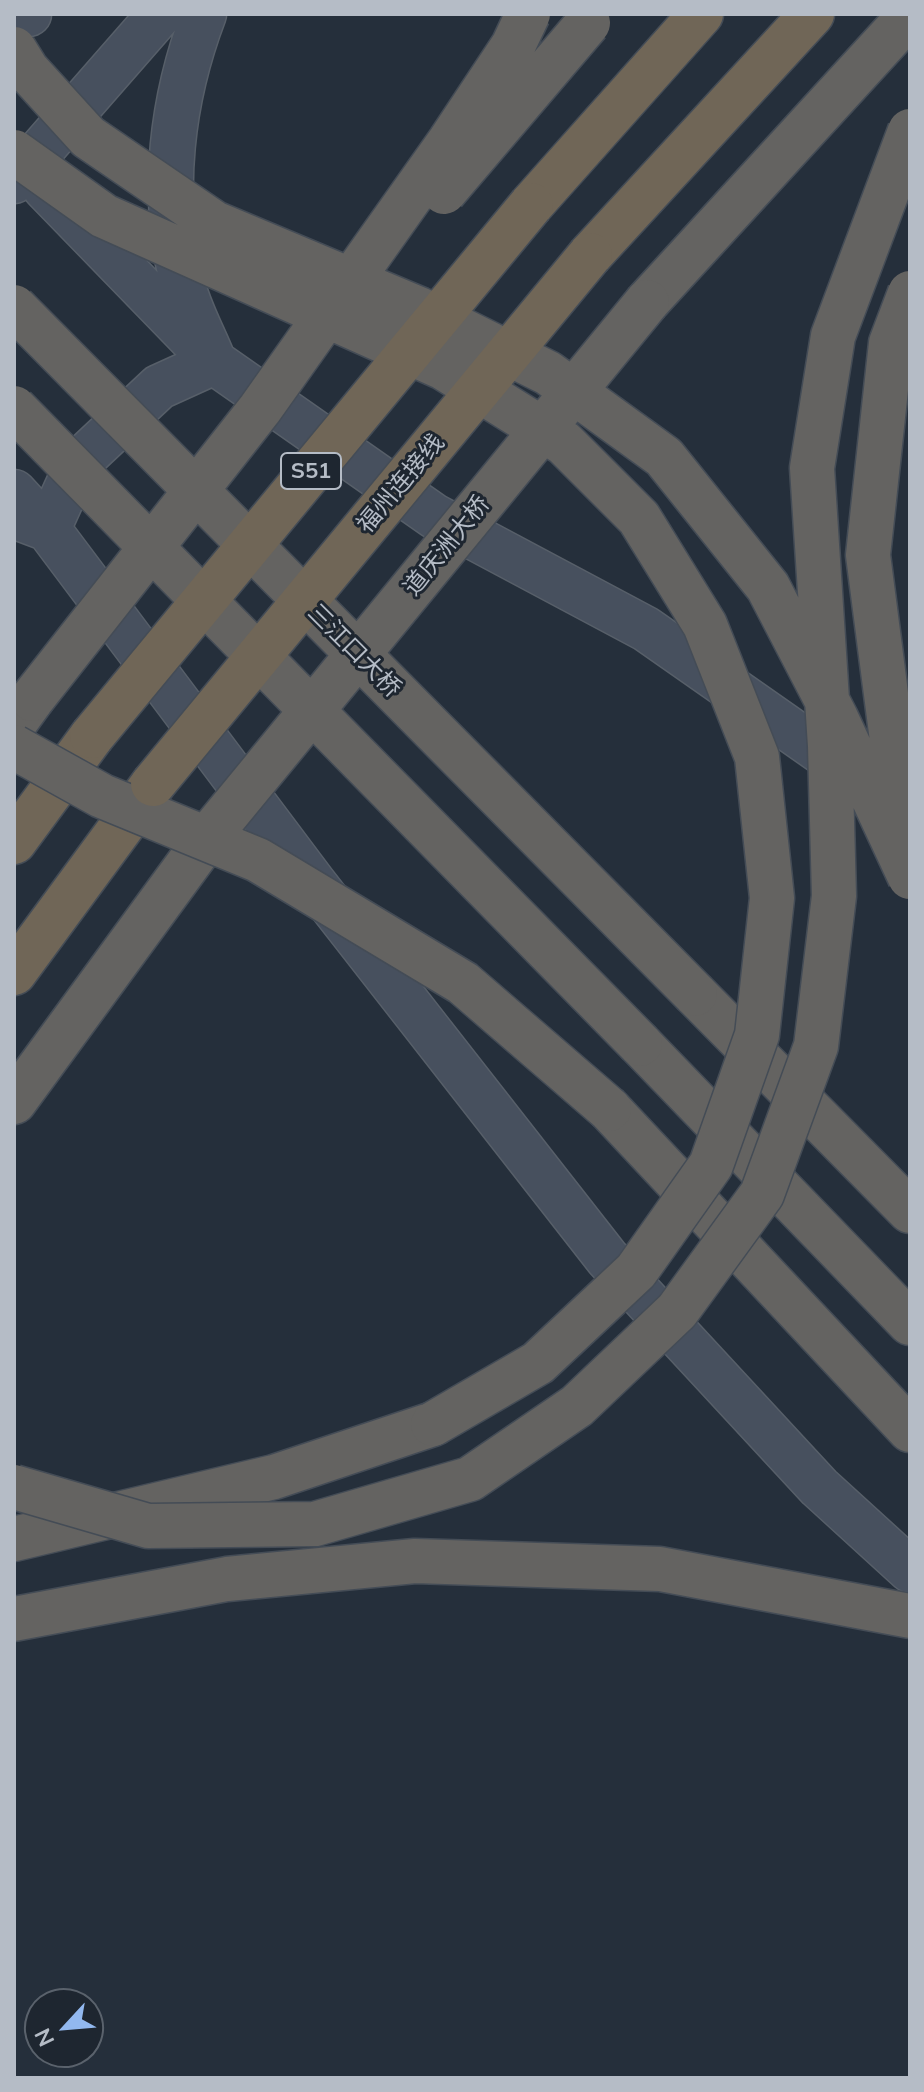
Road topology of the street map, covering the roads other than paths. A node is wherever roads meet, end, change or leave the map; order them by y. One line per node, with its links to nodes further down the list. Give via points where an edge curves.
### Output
1 (15, 14): 2 (main road)
2 (29, 14)
3 (160, 14): 12 (main road)
4 (204, 14): 15 (main road, via 175,123 169,204 182,283)
5 (528, 14): 17 (highway, bridge, via 450,141)
6 (701, 14): 25 (highway, S51, bridge, via 531,205 92,736)
7 (812, 14): 27 (highway, 福州连接线, bridge, via 590,255 153,784)
8 (910, 15): 28 (highway, 道庆洲大桥, bridge, via 647,302 208,837)
9 (592, 19): 17 (highway, bridge)
10 (14, 49): 26 (highway, bridge, via 88,137 214,223 419,309 548,373 664,457 768,587)
11 (910, 131): 32 (highway, bridge, via 833,336 812,468 834,896 816,1046 762,1194 677,1311 577,1406 470,1479 315,1524 148,1526)
12 (17, 164): 15 (main road); 33 (highway, bridge, via 104,216 444,368 564,443 639,518 705,625 757,757 772,898 757,1035 711,1165 636,1271 538,1363 433,1424 274,1477)
13 (910, 293): 24 (highway, bridge, via 891,343 868,555 896,771)
14 (14, 307): 29 (highway, 三江口大桥, bridge)
15 (214, 362): 19 (main road, via 159,387 78,463); 24 (main road, via 434,516 646,629)
16 (14, 408): 30 (highway, bridge)
17 (260, 409): 20 (highway, bridge)
18 (14, 492): 19 (main road)
19 (31, 522): 34 (main road, via 607,1258 819,1487)
20 (23, 712)
21 (14, 747): 23 (highway, bridge)
22 (14, 764): 23 (highway, bridge)
23 (102, 796): 31 (highway, bridge, via 258,860 463,983 609,1109)
24 (910, 816)
25 (14, 842)
26 (910, 877)
27 (14, 973)
28 (14, 1102)
29 (910, 1211)
30 (910, 1323)
31 (910, 1430)
32 (14, 1487)
33 (14, 1539)
34 (910, 1570)
35 (910, 1616): 36 (highway, via 660,1569 415,1561 227,1579)
36 (14, 1619)

